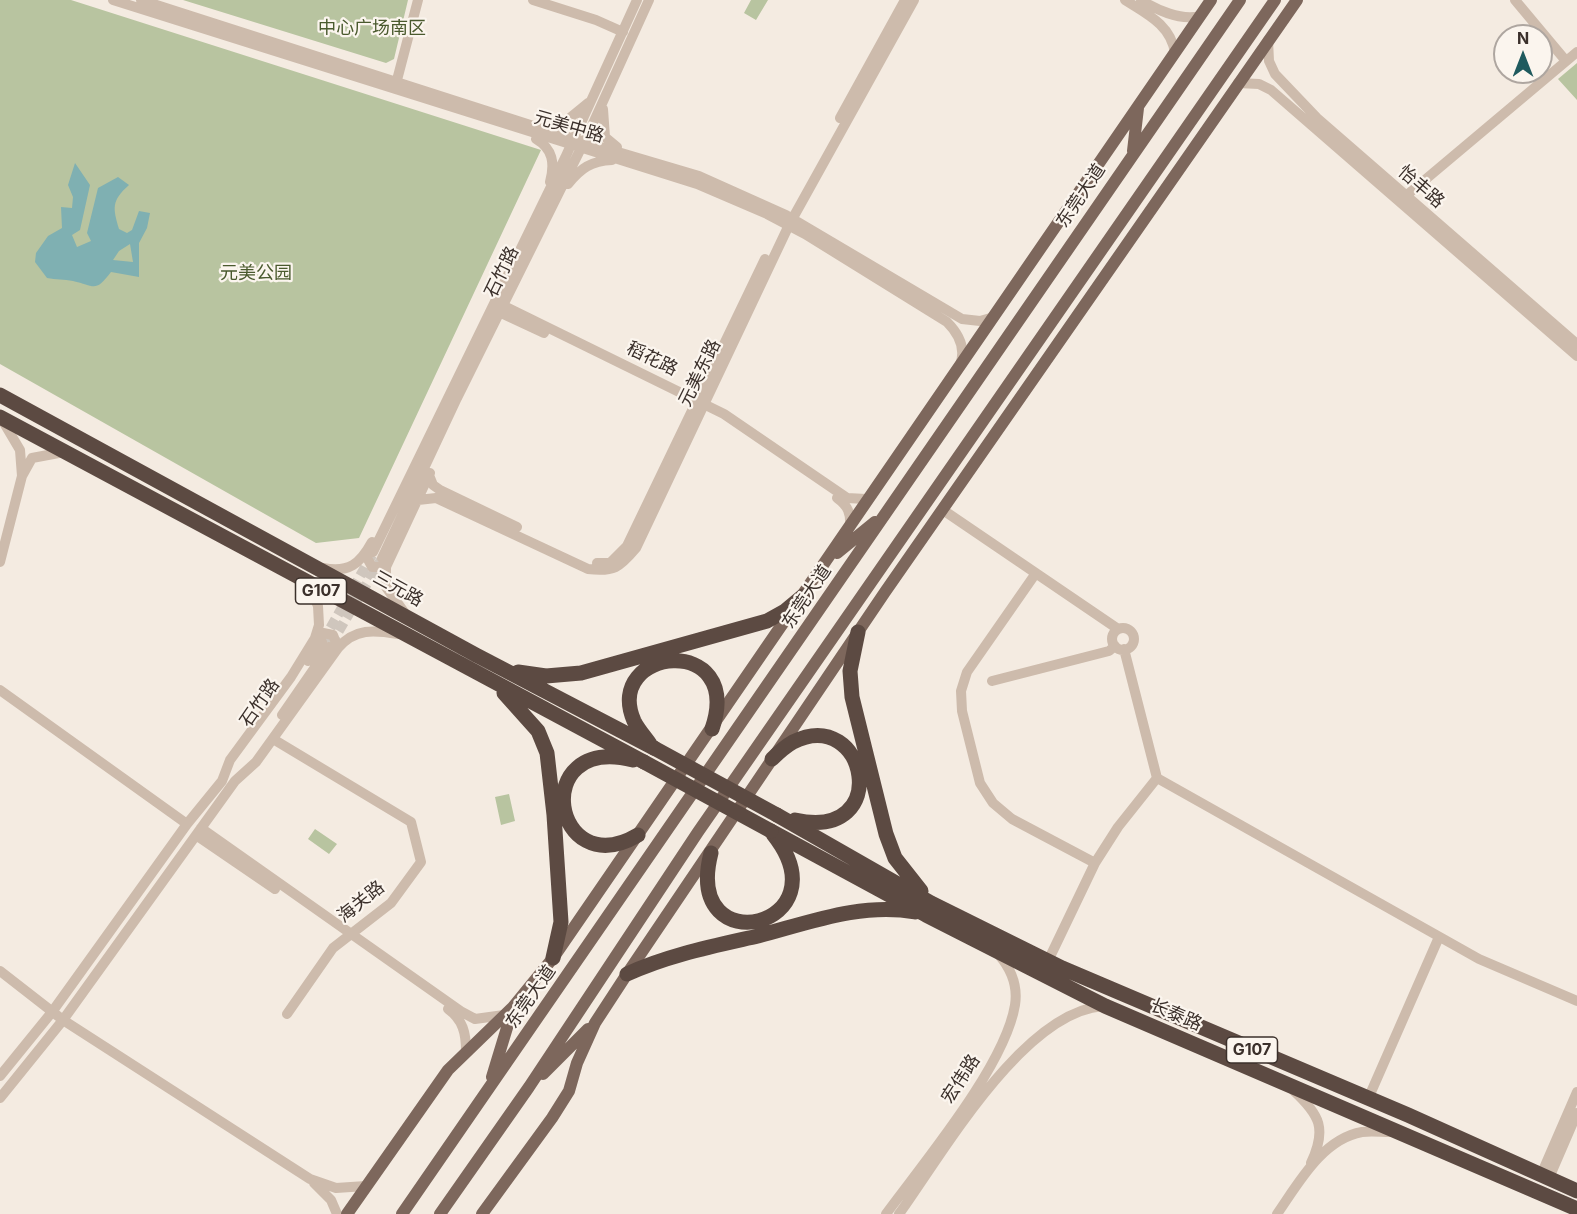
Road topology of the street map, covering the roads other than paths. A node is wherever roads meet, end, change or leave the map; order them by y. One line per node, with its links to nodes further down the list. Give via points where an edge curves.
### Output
1 (113, 0): 15 (street, 元美中路)
2 (418, 0): 22 (street)
3 (533, 0): 17 (street)
4 (637, 0): 17 (street, 石竹路)
5 (649, 0): 24 (street, 石竹路)
6 (905, 0): 32 (street, 元美东路)
7 (914, 0): 32 (street, 元美东路)
8 (1125, 0): 20 (street, via 1157,20 1173,41)
9 (1141, 0): 16 (street, via 1184,17)
10 (1211, 0): 16 (main road)
11 (1240, 0): 28 (main road, 东莞大道)
12 (1275, 0): 50 (main road)
13 (1295, 0): 18 (main road)
14 (1515, 0): 21 (street)
15 (142, 2): 22 (street, 元美中路); 26 (street, 元美中路)
16 (1200, 16): 20 (main road)
17 (623, 32): 24 (street, 石竹路)
18 (1268, 40): 23 (main road); 31 (street, 怡丰路, via 1269,61 1279,80)
19 (1577, 52): 21 (street)
20 (1175, 53): 25 (main road)
21 (1566, 61): 31 (street)
22 (397, 80): 26 (street, 元美中路)
23 (1238, 83): 31 (street, 怡丰路, via 1258,84 1271,90); 47 (main road)
24 (598, 100): 26 (street, via 566,121); 27 (street, 石竹路); 29 (street, via 605,137)
25 (1138, 107): 28 (main road); 34 (main road)
26 (524, 126): 27 (street, 元美中路); 30 (street, via 545,144 552,156)
27 (578, 143): 29 (street, 元美中路); 30 (street, 石竹路)
28 (1133, 151): 48 (main road, 东莞大道)
29 (627, 157): 30 (street, via 582,167); 32 (street, 元美中路, via 699,176)
30 (553, 194): 33 (street, 石竹路); 38 (street, 石竹路)
31 (1402, 199): 35 (street, 怡丰路); 36 (street, 怡丰路)
32 (788, 220): 34 (street, 元美中路, via 951,314 971,321); 37 (street, 元美中路, via 947,322 959,338); 40 (street, 元美东路)
33 (503, 309): 38 (street, 石竹路); 40 (street, 稻花路)
34 (994, 317): 37 (main road)
35 (1577, 344)
36 (1577, 356)
37 (960, 365): 45 (main road)
38 (459, 385): 43 (street, via 463,401); 51 (street, 石竹路)
39 (0, 395): 54 (highway, 三元路 / G107)
40 (699, 404): 43 (street, 元美东路, via 627,546 610,562 590,562 519,528 440,490); 45 (street, 稻花路, via 724,414 847,498 866,499); 46 (street, 元美东路, via 636,548 614,569 588,569 436,498); 49 (street, 稻花路, via 845,504 850,512)
41 (1, 418): 42 (highway, 三元路 / G107); 44 (street, via 20,450)
42 (64, 452): 44 (street, via 33,458); 56 (highway, 三元路 / G107)
43 (429, 475): 46 (street)
44 (22, 476): 52 (street)
45 (872, 495): 49 (main road)
46 (418, 500): 51 (street)
47 (942, 510): 55 (street); 57 (main road)
48 (885, 514): 53 (main road); 102 (main road, 东莞大道)
49 (850, 527): 53 (main road)
50 (908, 528): 57 (main road); 101 (main road, via 593,986)
51 (377, 558): 54 (street, via 334,570); 59 (street, via 390,596)
52 (0, 562)
53 (825, 562): 58 (main road)
54 (315, 566): 59 (highway, 三元路 / G107)
55 (1036, 573): 60 (street); 82 (street, via 967,672 961,691 962,711 980,783 993,803 1012,819)
56 (308, 584): 62 (highway, 三元路 / G107); 63 (street, via 316,599)
57 (885, 592): 61 (main road)
58 (803, 596): 65 (highway, via 766,621 581,673 546,676); 69 (main road)
59 (406, 615): 65 (highway, 三元路 / G107)
60 (1118, 629): 64 (street, via 1112,636); 64 (street, via 1128,629 1134,637 1132,644)
61 (858, 632): 72 (main road); 83 (highway, via 850,671 852,697 886,834 895,858)
62 (405, 635): 63 (street, via 365,631); 67 (highway, 三元路 / G107)
63 (326, 644): 70 (street); 75 (street, 石竹路); 77 (street, via 291,677 230,760 222,781)
64 (1119, 648): 66 (street); 74 (street)
65 (504, 669): 71 (highway, 三元路 / G107)
66 (992, 681)
67 (494, 682): 73 (highway, 三元路 / G107); 87 (highway, via 538,731 547,753 561,922)
68 (0, 690): 77 (street)
69 (712, 729): 71 (highway, via 718,704 708,675 687,661 660,661 641,673 631,694 630,708 634,722); 80 (main road)
70 (273, 739): 75 (street); 84 (street, 海关路, via 411,822 421,862 391,903)
71 (654, 748): 76 (highway, 三元路 / G107, bridge)
72 (772, 759): 76 (highway, via 793,742 812,736 831,737 853,755 860,778 856,801 845,815 831,822 813,824); 81 (main road)
73 (644, 762): 78 (highway, 三元路 / G107, bridge); 80 (highway, via 613,757 586,762 568,777 563,790 568,825 585,840 612,846)
74 (1157, 778): 82 (street); 85 (street)
75 (235, 781): 79 (street)
76 (777, 815): 83 (highway, 长泰路 / G107)
77 (187, 824): 94 (street)
78 (771, 831): 81 (highway, via 788,857 794,882 785,905 757,922 727,917 711,903 705,872); 83 (highway, 长泰路 / G107)
79 (199, 832): 84 (street); 96 (street)
80 (638, 835): 87 (main road)
81 (711, 853): 90 (main road)
82 (1095, 863): 88 (street)
83 (928, 909): 86 (highway, 长泰路 / G107); 88 (highway, 长泰路 / G107); 90 (highway, via 859,911 685,953)
84 (347, 935): 93 (street, via 475,1019); 95 (street, 海关路); 98 (street, via 455,1014 464,1029)
85 (1439, 937): 91 (street, via 1479,959); 105 (street)
86 (994, 950): 92 (highway, 长泰路 / G107); 119 (street, 宏伟路, via 1011,972 1016,989 1012,1020 1004,1040 987,1073)
87 (553, 958): 93 (main road)
88 (1048, 962): 105 (highway, 长泰路 / G107)
89 (0, 971): 94 (street)
90 (627, 974): 97 (main road)
91 (1577, 1001)
92 (1105, 1006): 100 (highway, 长泰路 / G107); 120 (street, 宏伟路, via 1074,1011 1018,1055 995,1080)
93 (509, 1011): 98 (main road); 102 (main road)
94 (52, 1012): 96 (street); 99 (street)
95 (287, 1014)
96 (63, 1020): 104 (street); 110 (street)
97 (595, 1023): 101 (main road); 118 (main road, via 569,1091)
98 (466, 1051): 111 (main road, via 448,1070)
99 (0, 1076)
100 (1284, 1082): 107 (highway, 长泰路 / G107); 108 (street, via 1310,1106 1319,1123 1320,1138)
101 (529, 1087): 117 (main road)
102 (489, 1089): 116 (main road, 东莞大道)
103 (1577, 1092): 109 (street)
104 (0, 1098)
105 (1368, 1099): 109 (highway, 长泰路 / G107)
106 (1577, 1113): 109 (street)
107 (1399, 1132): 108 (street, via 1353,1135 1332,1147); 113 (highway, 长泰路 / G107)
108 (1309, 1169): 121 (street)
109 (1545, 1177): 112 (highway, 长泰路 / G107)
110 (310, 1179): 111 (street, via 336,1188); 114 (street, via 331,1200)
111 (366, 1186): 115 (main road)
112 (1577, 1191)
113 (1577, 1209)
114 (337, 1214)
115 (347, 1214)
116 (402, 1214)
117 (440, 1214)
118 (482, 1214)
119 (886, 1214)
120 (899, 1214)
121 (1277, 1214)

